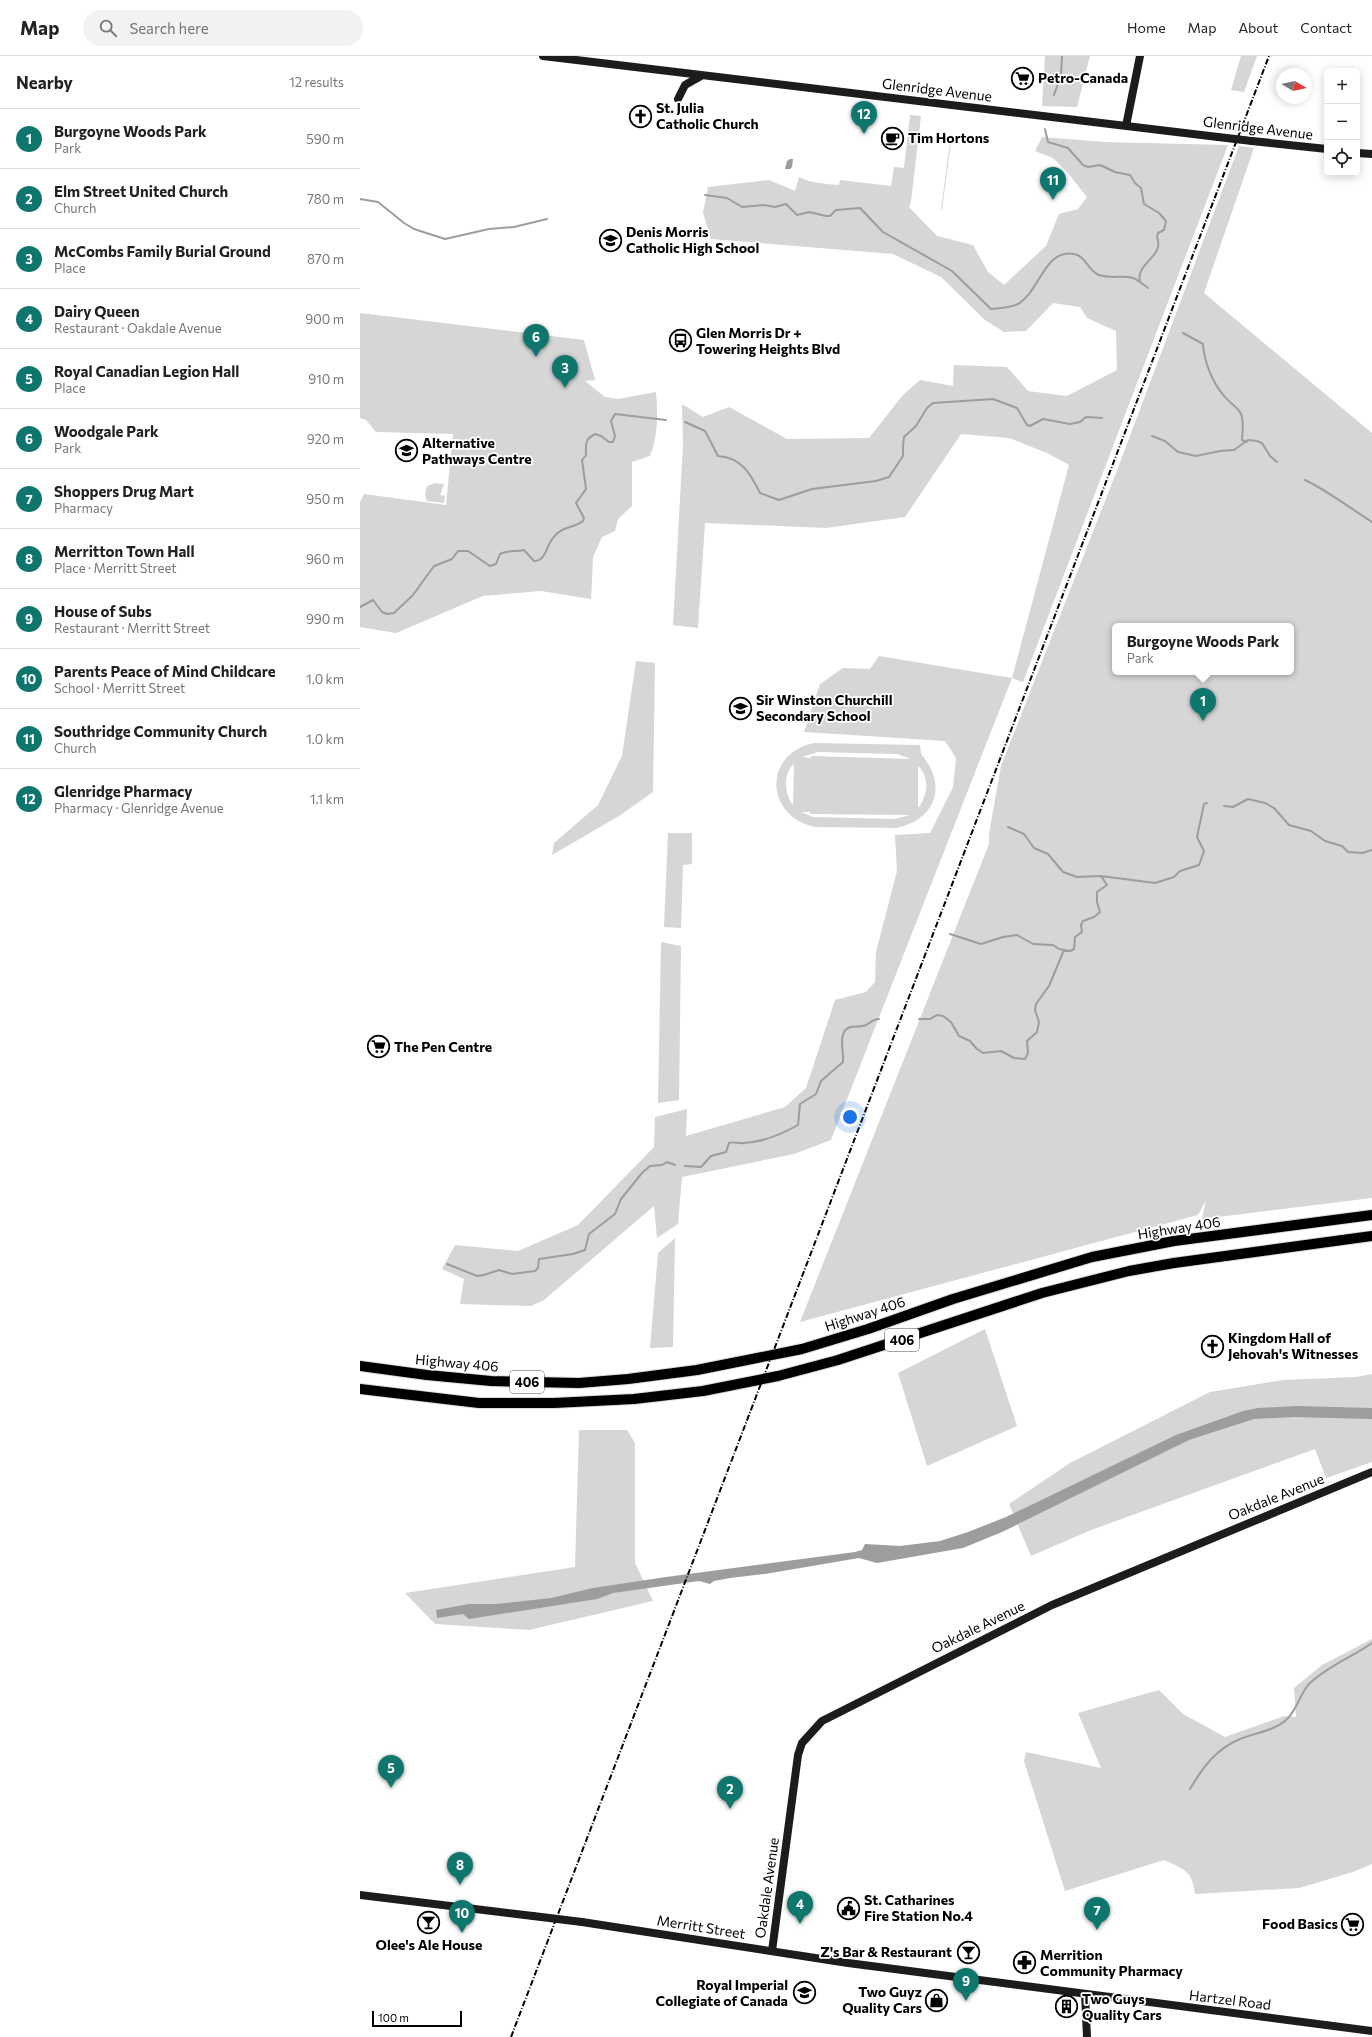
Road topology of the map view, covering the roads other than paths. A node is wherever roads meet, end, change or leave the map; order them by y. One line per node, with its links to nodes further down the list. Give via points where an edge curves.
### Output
1 (544, 56): 3 (street, Glenridge Avenue)
2 (1140, 56): 5 (street)
3 (703, 75): 4 (street, via 685,85); 5 (street, Glenridge Avenue)
4 (678, 99)
5 (1126, 126): 6 (street, Glenridge Avenue, bridge)
6 (1324, 149)
7 (1360, 153): 8 (street)
8 (1372, 154)
9 (1372, 1215): 11 (highway, Highway 406 / 406, via 1174,1241 1092,1257 802,1349 697,1370 628,1380 579,1383 491,1381 427,1376)
10 (1372, 1236): 12 (highway, 406, via 1129,1271 1042,1293 838,1360 778,1376 703,1391 634,1399 479,1403)
11 (360, 1366)
12 (360, 1389)
13 (1372, 1472): 15 (street, Oakdale Avenue, via 1052,1605 822,1721 804,1740 798,1755)
14 (360, 1895): 15 (street, Merritt Street, bridge, via 582,1922)
15 (772, 1951): 16 (street, Merritt Street)
16 (1085, 1994): 17 (street, Hartzel Road); 18 (street)
17 (1372, 2031)
18 (1087, 2037)

